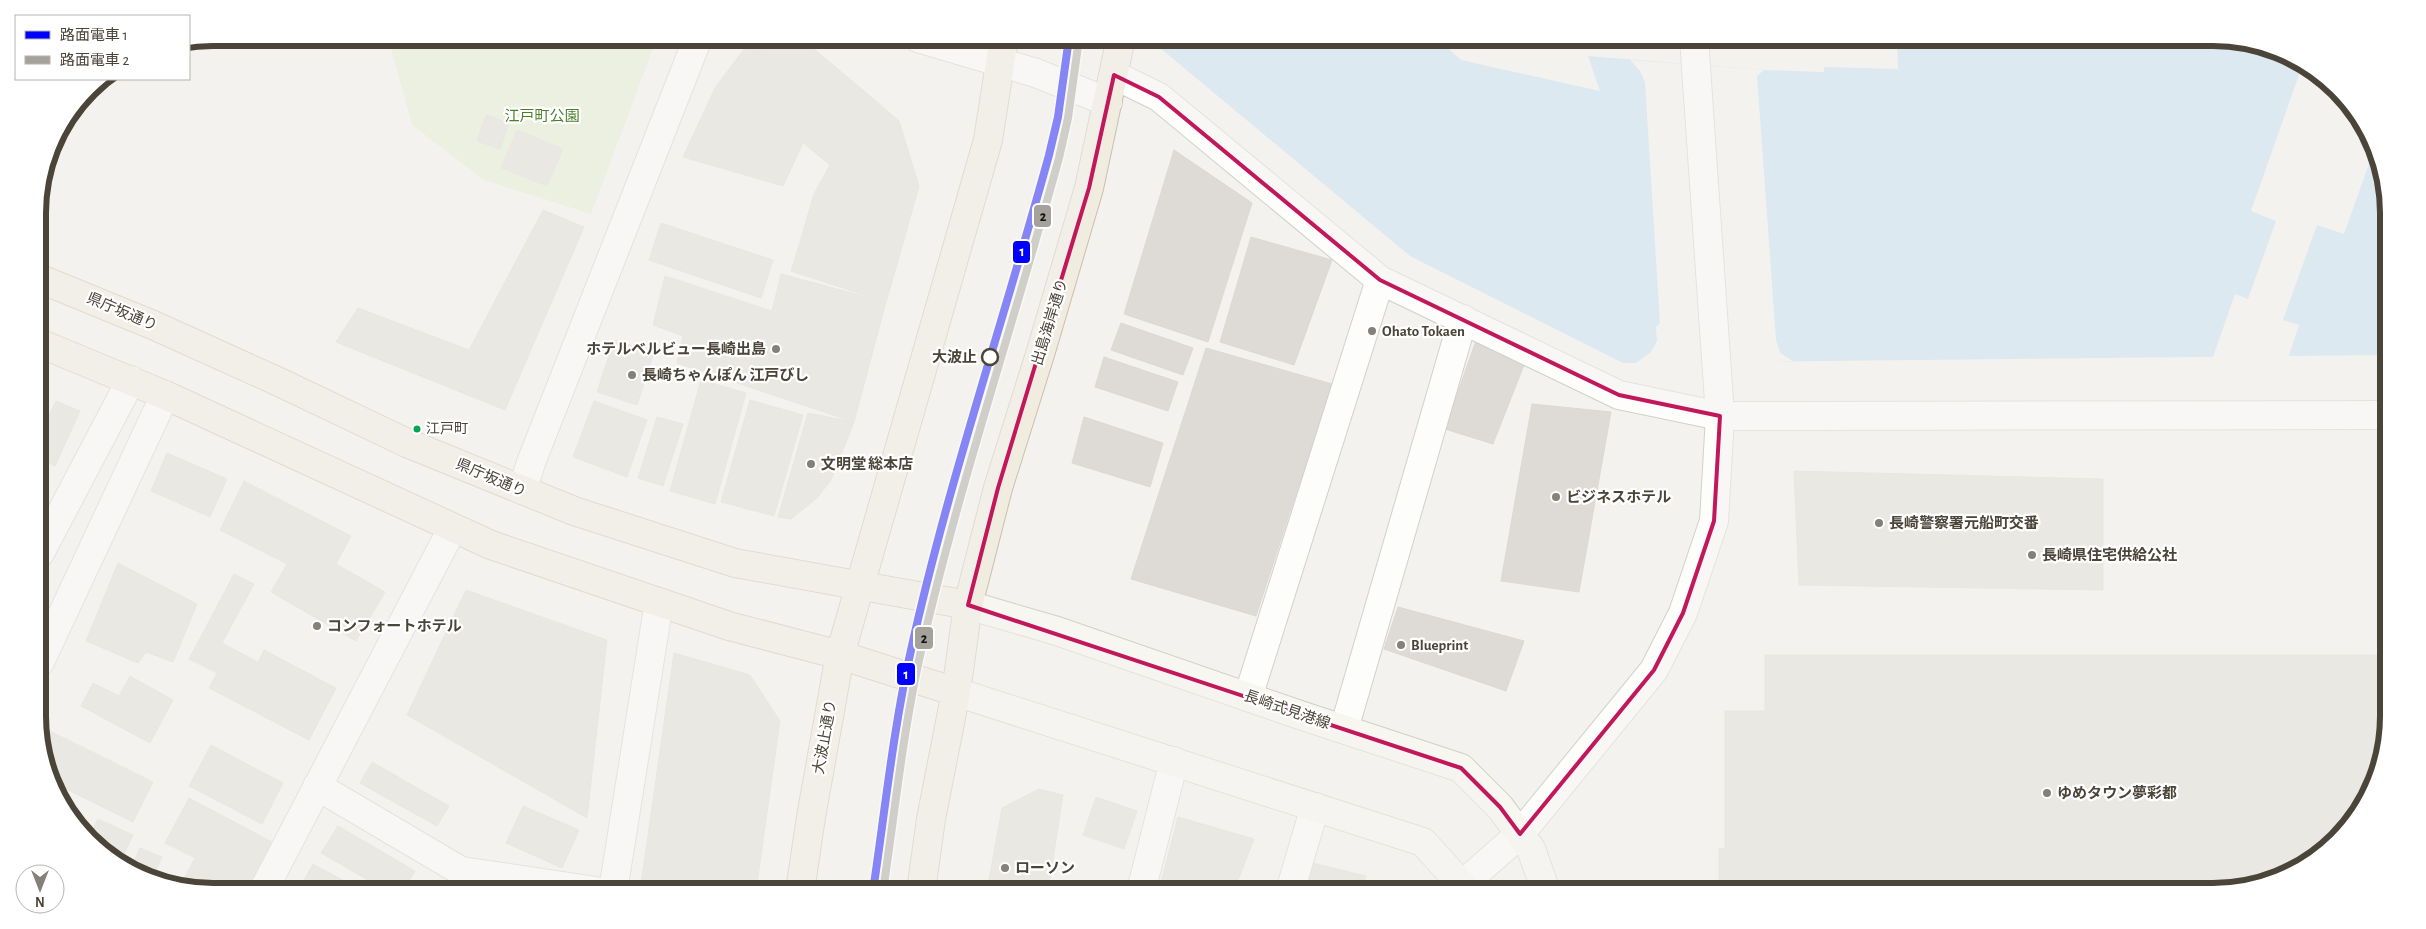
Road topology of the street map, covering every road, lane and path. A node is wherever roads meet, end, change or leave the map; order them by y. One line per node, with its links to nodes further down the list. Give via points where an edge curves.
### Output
1 (1694, 46): 15 (street)
2 (695, 47): 16 (street)
3 (984, 47): 5 (street)
4 (1115, 47): 6 (highway, 出島海岸通り)
5 (1002, 49): 7 (street, via 1036,73); 19 (highway, via 988,140)
6 (1114, 75): 7 (highway, 出島海岸通り); 8 (street, via 1159,97)
7 (1108, 102): 21 (highway, 出島海岸通り, via 1089,188 998,488)
8 (1380, 280): 10 (street); 25 (street)
9 (47, 282): 16 (highway, 県庁坂通り, via 162,329 407,443)
10 (1463, 319): 15 (street, via 1619,394); 26 (street)
11 (47, 346): 12 (highway)
12 (131, 380): 13 (highway); 18 (street)
13 (165, 394): 17 (highway); 22 (street)
14 (2380, 415): 15 (street)
15 (1720, 416): 30 (street, via 1714,521 1684,614 1654,670)
16 (522, 490): 19 (highway, 県庁坂通り, via 574,511 735,563)
17 (452, 529): 20 (highway); 28 (street)
18 (46, 541)
19 (860, 584): 21 (highway, 県庁坂通り); 23 (highway, 大波止通り)
20 (659, 602): 23 (highway, via 729,626); 37 (street)
21 (968, 605): 24 (highway); 25 (main road, 長崎式見港線, via 1049,628)
22 (46, 649)
23 (840, 656): 24 (highway); 38 (highway, 大波止通り)
24 (956, 692): 27 (main road); 39 (highway)
25 (1248, 697): 26 (main road, 長崎式見港線)
26 (1344, 729): 30 (main road, 長崎式見港線, via 1461,768 1500,807)
27 (1174, 760): 29 (main road); 40 (street)
28 (318, 786): 35 (street); 36 (street, via 461,871)
29 (1315, 807): 31 (street); 32 (main road, via 1423,842)
30 (1520, 834): 33 (street); 34 (main road, 長崎式見港線, via 1530,849)
31 (1293, 882)
32 (1458, 882)
33 (1469, 882)
34 (1543, 882)
35 (268, 883)
36 (541, 883)
37 (615, 883)
38 (801, 883)
39 (922, 883)
40 (1143, 883)

